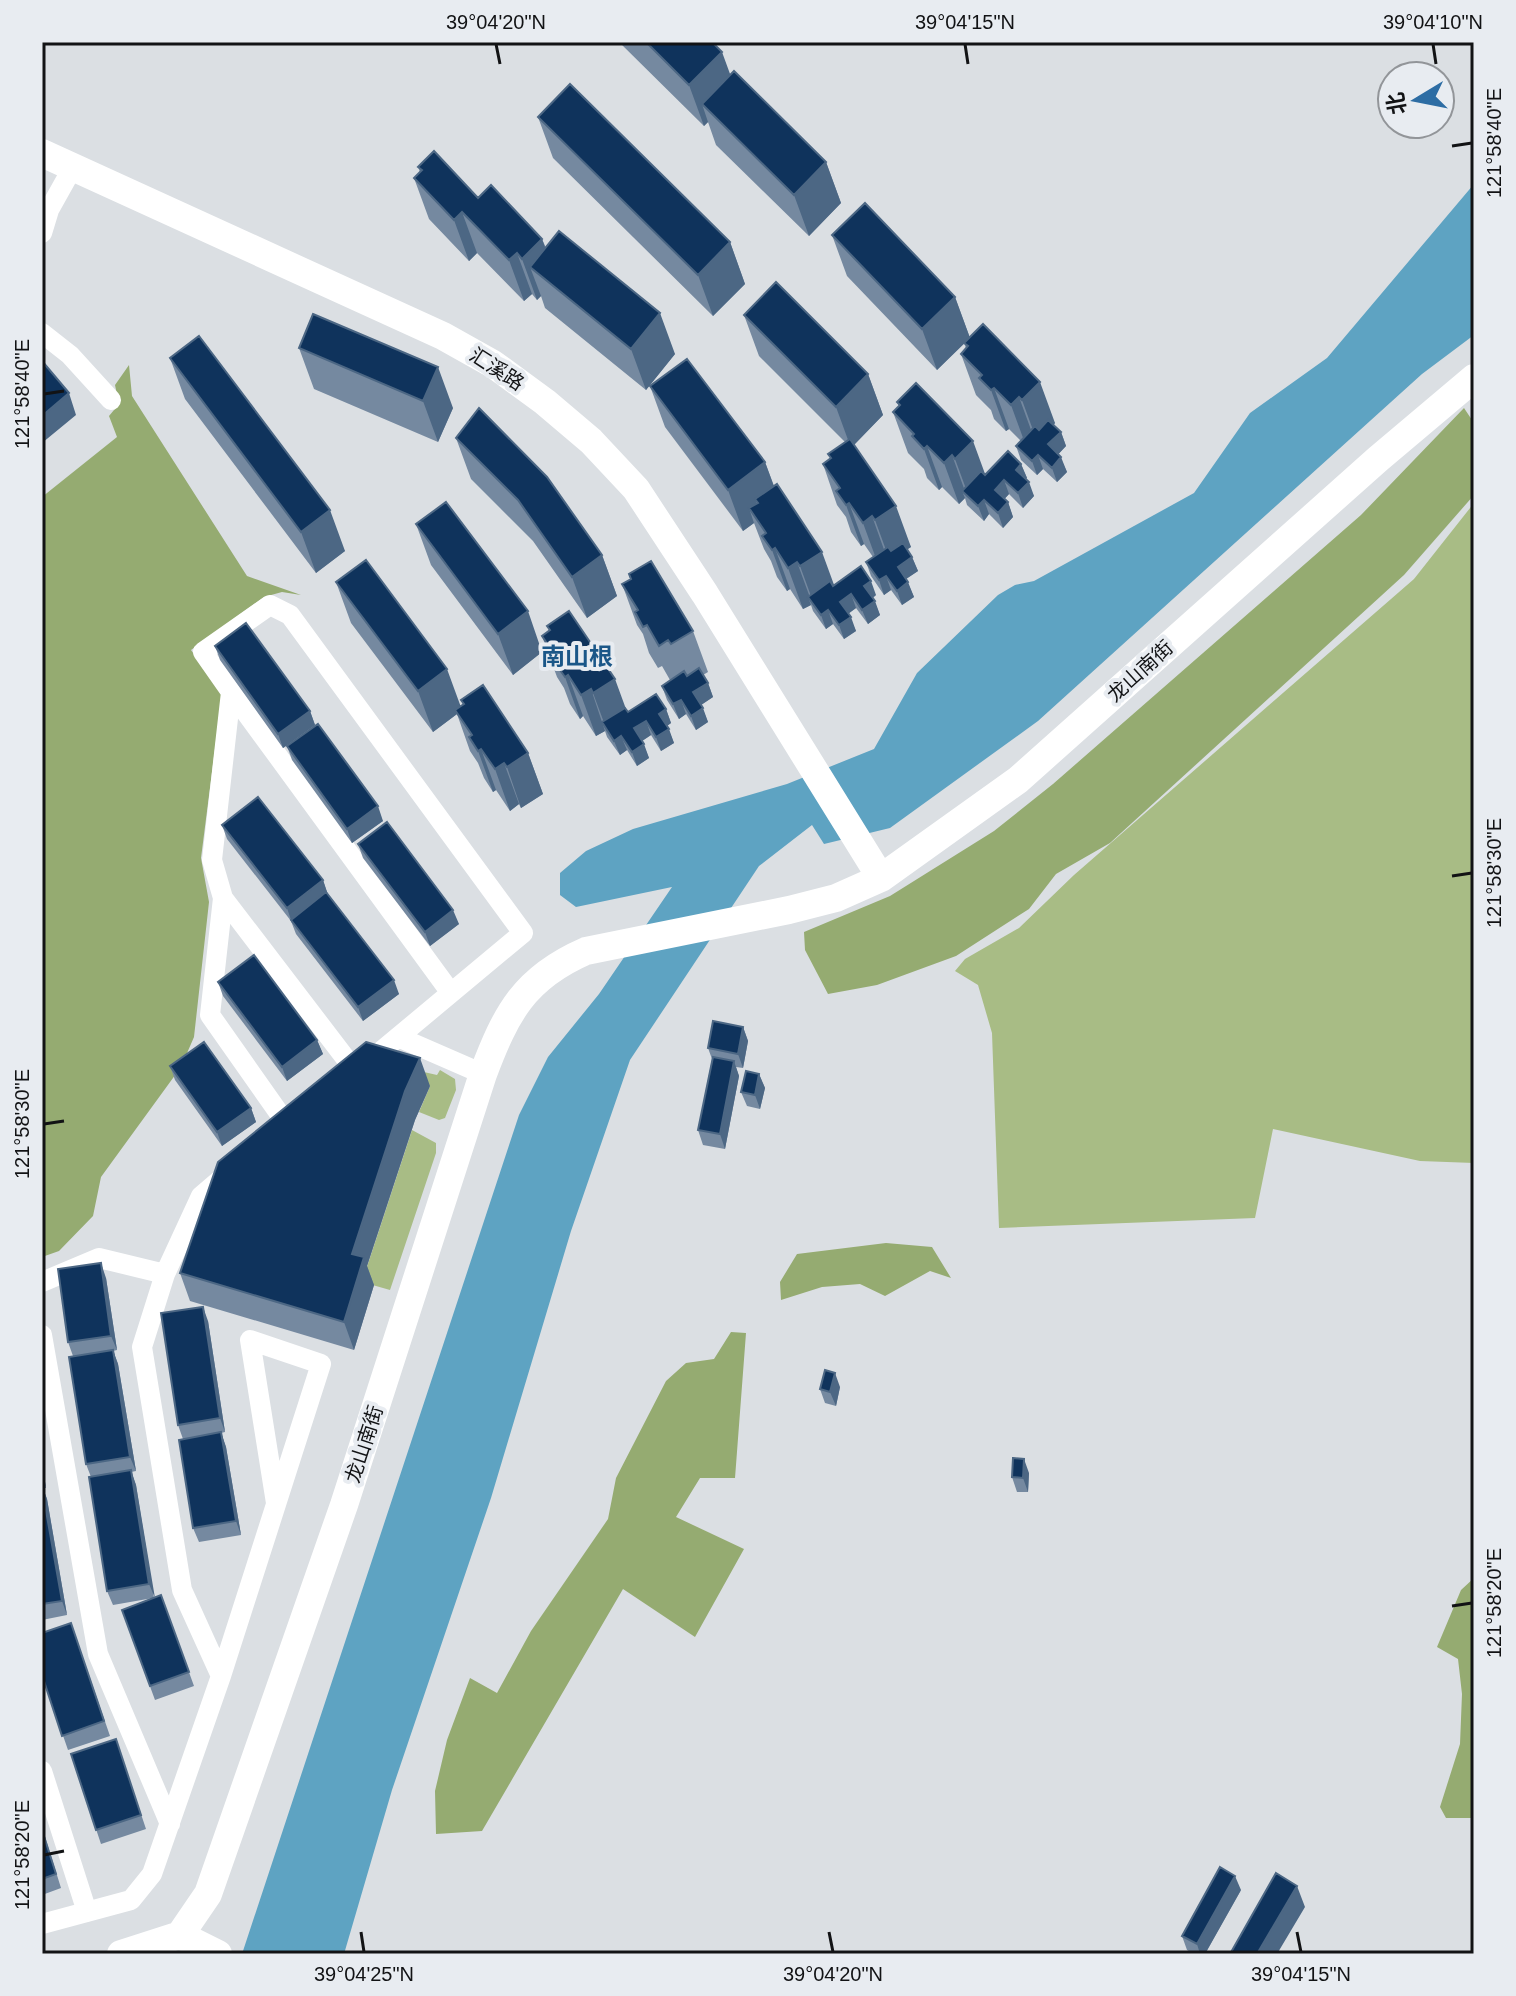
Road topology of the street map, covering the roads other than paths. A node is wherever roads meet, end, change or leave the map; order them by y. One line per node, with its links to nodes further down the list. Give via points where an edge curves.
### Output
1 (42, 153): 2 (street, 汇溪路)
2 (73, 167): 3 (street); 8 (street, 汇溪路, via 443,336 493,364 591,441 636,489)
3 (42, 233)
4 (42, 333): 6 (street)
5 (1474, 378): 8 (street, 龙山南街, via 1018,780)
6 (111, 400)
7 (231, 692): 9 (street, via 212,860); 10 (street); 10 (street, via 203,652 270,605 290,615 523,933)
8 (881, 878): 12 (street, 龙山南街, via 836,898 573,956 534,982 515,1004)
9 (223, 898): 11 (street, via 350,1076); 13 (street, via 210,1015)
10 (451, 993): 11 (street)
11 (398, 1037): 12 (street)
12 (483, 1074): 24 (street, 龙山南街, via 286,1677 208,1894)
13 (286, 1124)
14 (249, 1154): 15 (street, via 201,1196)
15 (165, 1274): 16 (street, via 99,1258); 19 (street, via 142,1347 182,1590)
16 (42, 1282)
17 (42, 1335): 21 (street, via 98,1654)
18 (276, 1503): 18 (street, via 321,1364 250,1340 266,1444); 19 (street)
19 (221, 1676): 21 (street)
20 (42, 1771): 22 (street)
21 (170, 1824): 22 (street, via 152,1874 131,1900)
22 (87, 1912): 23 (street)
23 (42, 1924)
24 (180, 1935): 25 (street); 26 (street)
25 (124, 1953)
26 (218, 1954)

